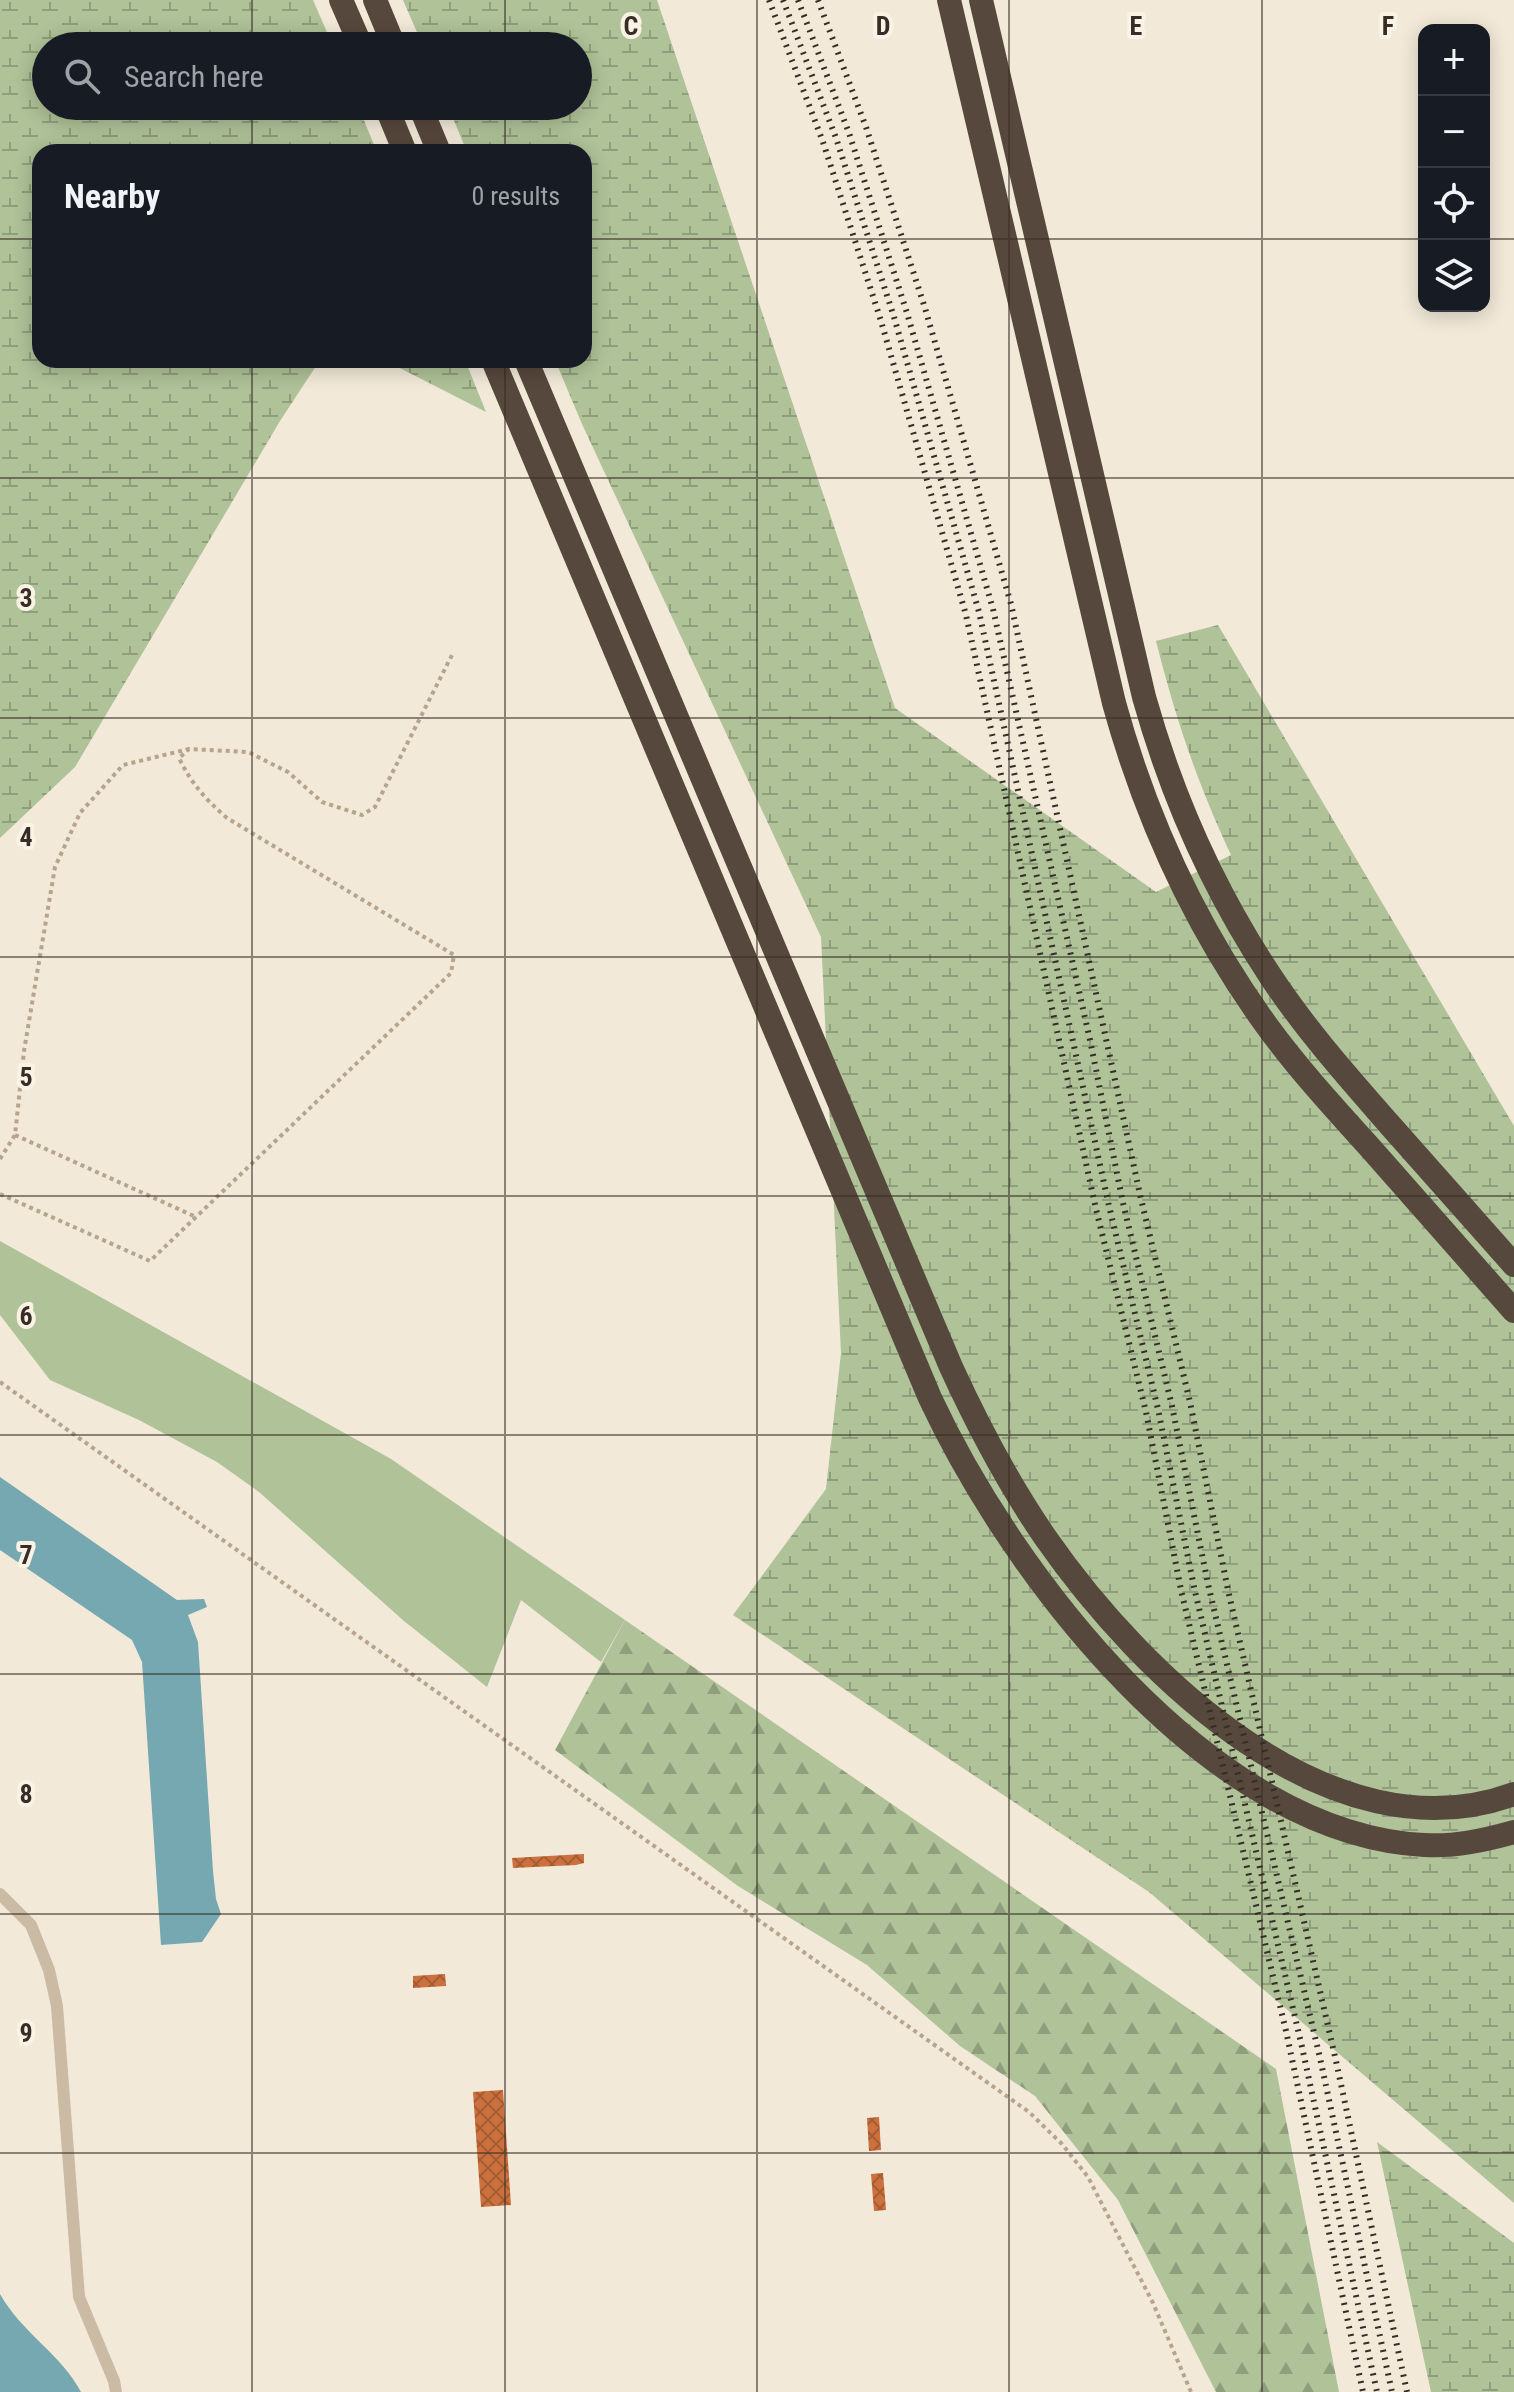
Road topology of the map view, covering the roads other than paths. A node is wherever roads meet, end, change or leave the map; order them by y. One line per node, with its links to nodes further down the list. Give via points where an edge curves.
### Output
1 (341, 0): 5 (highway)
2 (375, 0): 6 (highway)
3 (949, 0): 14 (highway, via 1114,703 1165,852 1214,943 1274,1035)
4 (981, 0): 13 (highway, via 1141,685 1193,838 1246,937 1299,1017)
5 (355, 32)
6 (388, 32)
7 (392, 120): 9 (highway)
8 (426, 120): 10 (highway)
9 (402, 144)
10 (436, 144)
11 (496, 368): 16 (highway, via 930,1398 975,1484 1026,1563 1087,1640 1151,1706 1207,1753 1276,1799 1341,1828 1400,1843 1448,1845)
12 (529, 368): 15 (highway, via 954,1376 996,1458 1047,1539 1106,1614 1172,1682 1228,1729 1289,1766 1356,1795 1403,1806 1449,1808)
13 (1514, 1265)
14 (1514, 1311)
15 (1514, 1794)
16 (1514, 1832)
17 (0, 1894): 18 (lane, via 31,1925 49,1970 57,2006 79,2297)
18 (116, 2392)

